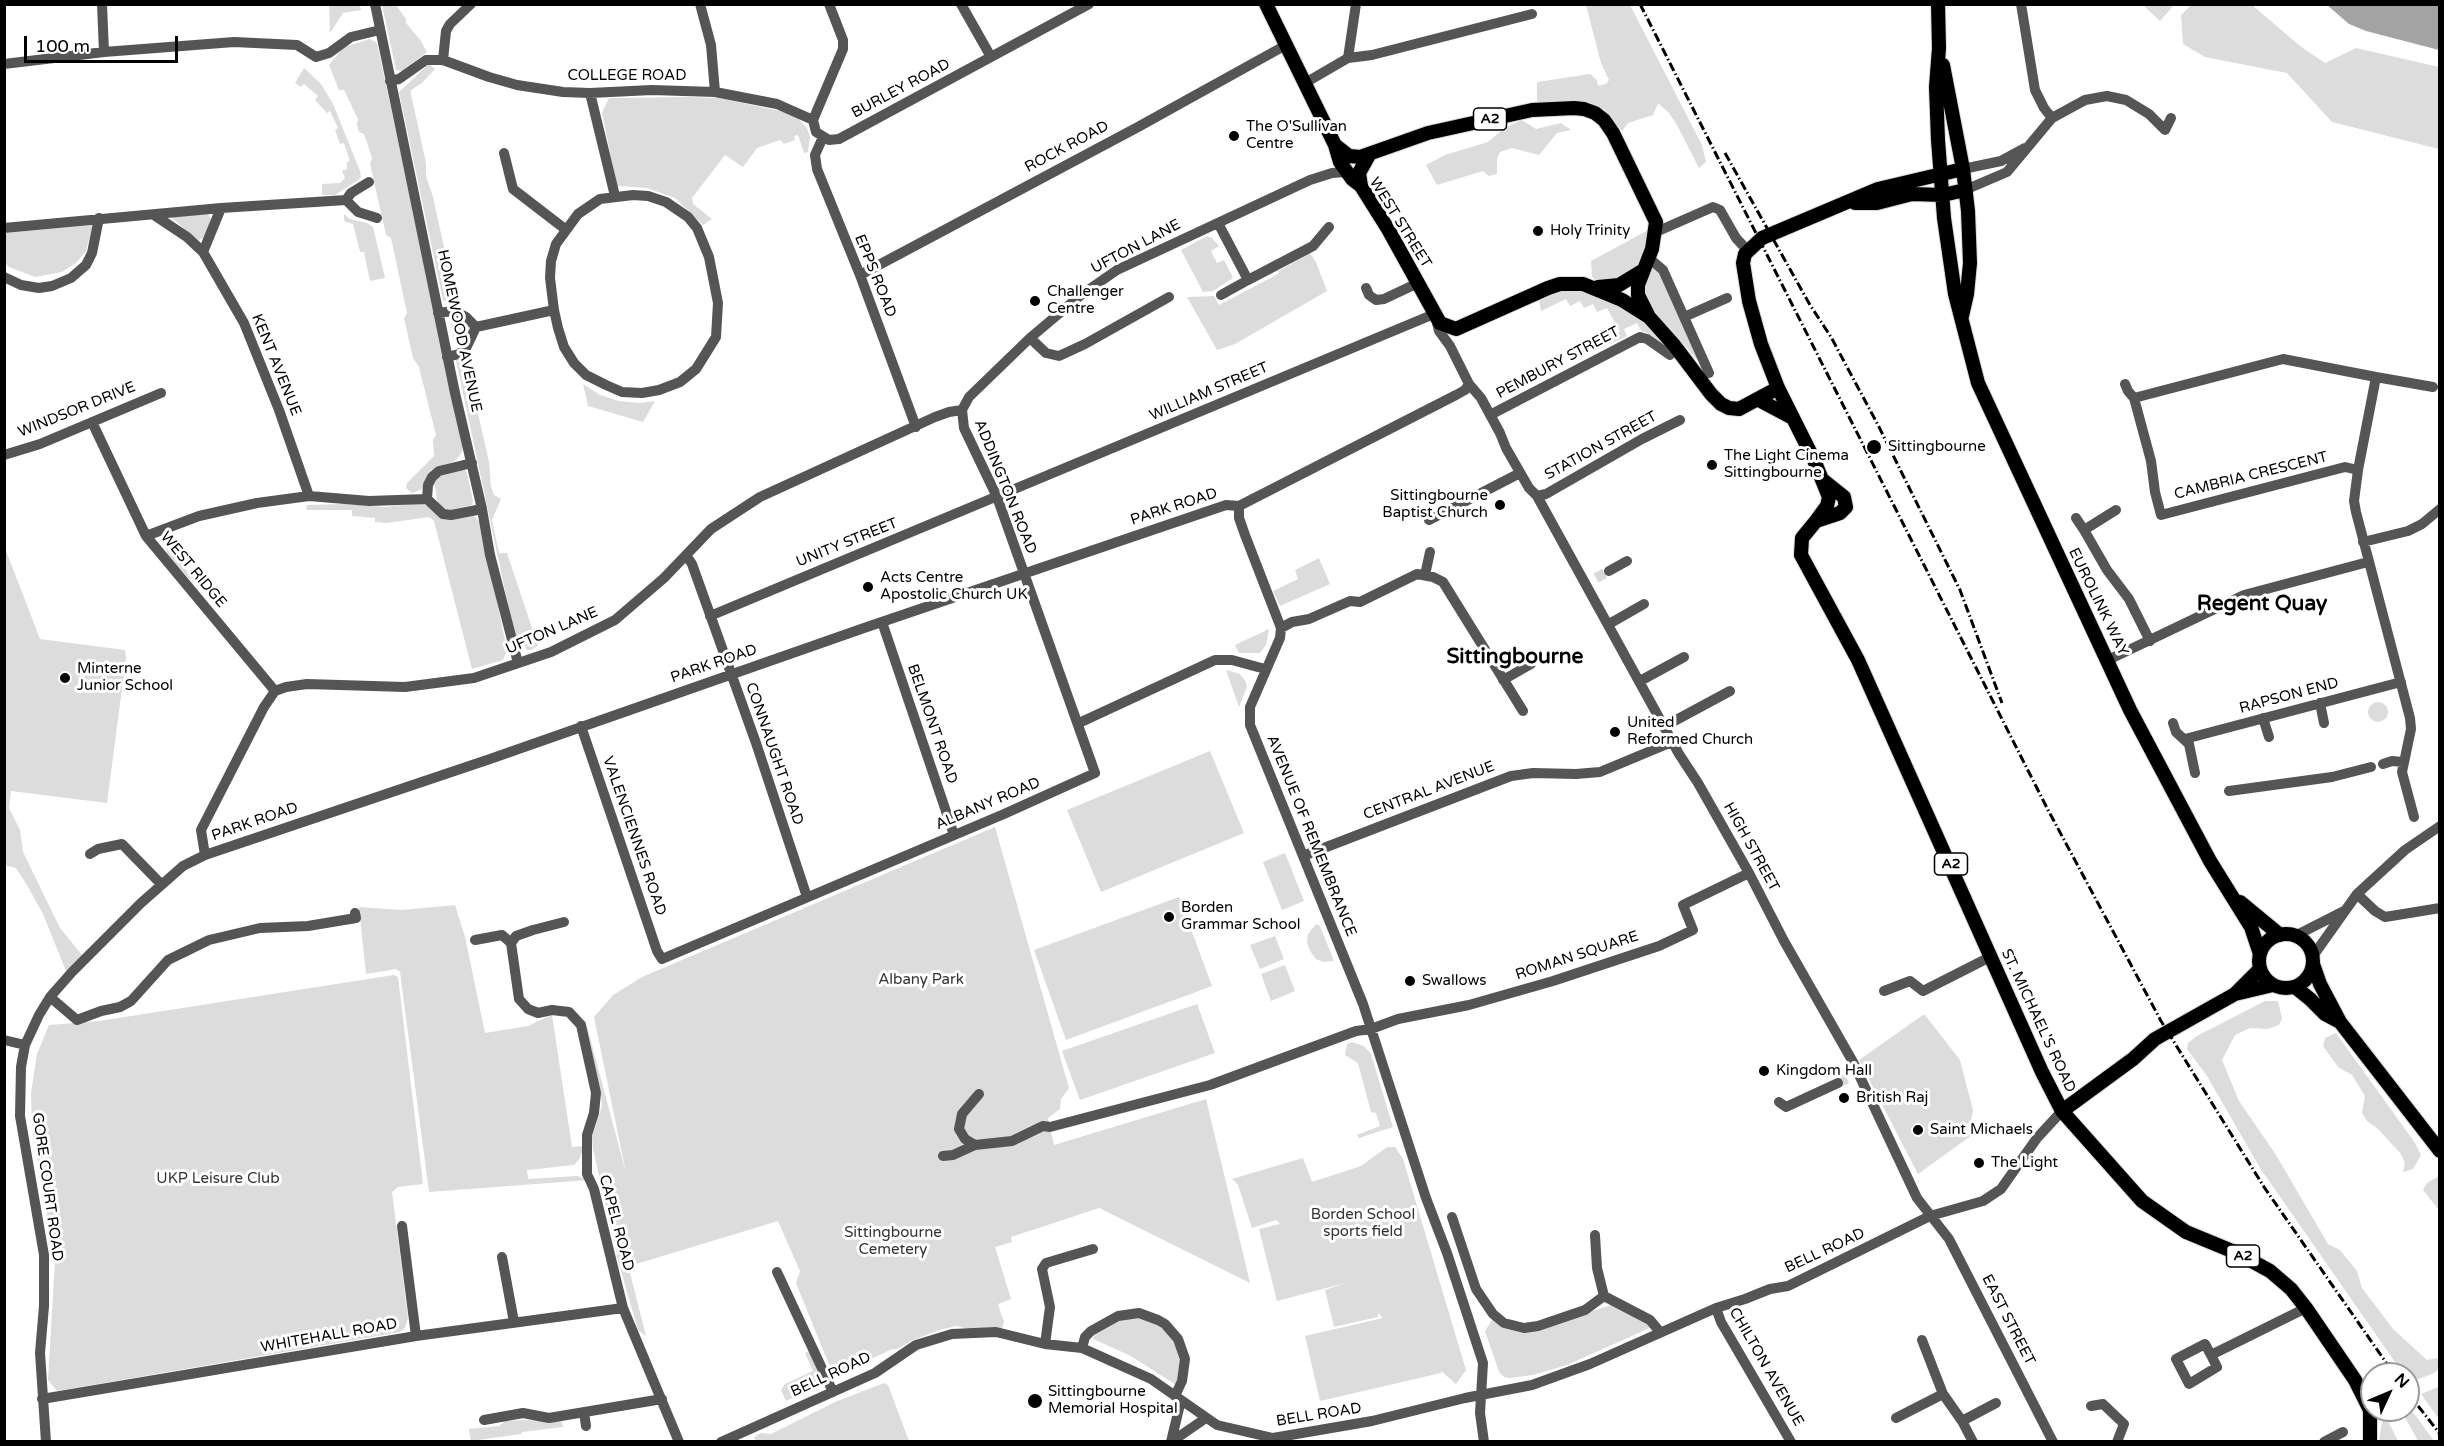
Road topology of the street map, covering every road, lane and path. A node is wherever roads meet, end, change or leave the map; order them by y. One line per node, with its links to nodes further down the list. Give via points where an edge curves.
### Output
1 (102, 4): 16 (street)
2 (375, 4): 13 (street, HOMEWOOD AVENUE)
3 (471, 4): 19 (street, via 446,31)
4 (700, 4): 23 (street, via 711,45)
5 (829, 4): 27 (street, via 843,49)
6 (961, 4): 17 (street)
7 (1089, 4): 17 (street, BURLEY ROAD)
8 (1266, 4): 14 (main road, WEST STREET)
9 (1356, 4): 18 (street)
10 (1938, 4): 15 (main road)
11 (2021, 4): 25 (street, via 2035,90)
12 (1532, 14): 18 (street)
13 (380, 30): 16 (street, via 351,37 316,57 297,45 258,42); 21 (street, HOMEWOOD AVENUE)
14 (1286, 45): 22 (main road, WEST STREET); 56 (street, ROCK ROAD)
15 (1939, 48): 33 (main road, EUROLINK WAY); 35 (main road, EUROLINK WAY, via 1936,87)
16 (104, 52): 20 (street)
17 (991, 57): 28 (street, BURLEY ROAD, via 839,139)
18 (1348, 58): 22 (street)
19 (443, 60): 21 (street, via 426,60); 24 (street, COLLEGE ROAD, via 517,85)
20 (4, 64)
21 (390, 81): 66 (street, HOMEWOOD AVENUE)
22 (1305, 83): 30 (main road, WEST STREET)
23 (715, 92): 24 (street, COLLEGE ROAD); 27 (street, COLLEGE ROAD, via 777,104)
24 (590, 93): 40 (street)
25 (2052, 118): 26 (street, via 2085,100 2107,96 2135,105 2165,130); 29 (street)
26 (2171, 118)
27 (813, 120): 28 (street, via 816,132)
28 (824, 137): 56 (street, EPPS ROAD, via 815,154 817,169)
29 (2031, 144): 33 (street, via 2001,161); 38 (street, via 2007,172)
30 (1335, 145): 32 (main road, via 1352,157); 34 (main road, WEST STREET)
31 (504, 153): 50 (street, via 513,189)
32 (1370, 155): 37 (main road, via 1359,173); 51 (main road, A2, via 1428,133 1500,116 1540,109 1584,109 1609,125 1656,222)
33 (1963, 169): 35 (main road); 38 (main road, EUROLINK WAY)
34 (1346, 172): 37 (main road, WEST STREET); 47 (street, UFTON LANE, via 1310,180)
35 (1941, 175): 39 (main road, EUROLINK WAY); 42 (main road, via 1878,189)
36 (369, 182): 41 (street)
37 (1360, 186): 59 (main road, WEST STREET)
38 (1965, 190): 39 (main road); 70 (main road, EUROLINK WAY, via 1970,263)
39 (1943, 195): 42 (main road, via 1926,193 1877,203); 70 (main road, EUROLINK WAY, via 1954,294)
40 (615, 196): 50 (street, via 587,206); 65 (street, via 648,196 666,202 697,228 709,257 718,303 716,337 711,348 696,369 680,382 642,393 622,392 586,375 574,363 564,347)
41 (346, 200): 43 (street); 46 (street, via 358,212)
42 (1850, 203): 52 (main road, via 1762,238)
43 (221, 208): 44 (street); 53 (street)
44 (154, 215): 45 (street); 53 (street, KENT AVENUE)
45 (99, 218): 49 (street); 57 (street, via 92,253 71,279 39,288)
46 (377, 218)
47 (1218, 222): 58 (street); 73 (street, UFTON LANE, via 1117,270)
48 (1329, 227): 58 (street, via 1313,246)
49 (4, 228)
50 (565, 229): 65 (street, via 551,261)
51 (1656, 232): 52 (street, via 1713,207 1720,210); 54 (main road)
52 (1747, 250): 82 (main road, ST. MICHAEL'S ROAD, via 1743,263 1749,301)
53 (203, 252): 97 (street, KENT AVENUE, via 244,323)
54 (1649, 258): 55 (main road); 69 (street, via 1663,270)
55 (1642, 271): 60 (main road, via 1619,285); 68 (main road, via 1638,295)
56 (860, 274): 92 (street, EPPS ROAD)
57 (4, 277)
58 (1248, 280): 62 (street)
59 (1418, 283): 61 (street, via 1376,300); 67 (main road, WEST STREET)
60 (1593, 287): 68 (main road); 72 (main road, via 1560,284)
61 (1366, 288)
62 (1221, 295)
63 (1169, 297): 73 (street, via 1059,356 1046,353)
64 (1727, 298): 69 (street)
65 (554, 310): 71 (street)
66 (438, 313): 71 (street, via 454,311); 76 (street, HOMEWOOD AVENUE)
67 (1435, 317): 72 (main road); 74 (street, WEST STREET); 99 (street, WILLIAM STREET)
68 (1649, 317): 86 (main road, via 1721,404 1739,408)
69 (1684, 317): 77 (street)
70 (1962, 318): 124 (main road, EUROLINK WAY, via 1978,383 2004,444)
71 (476, 327): 76 (street, via 466,348)
72 (1456, 329): 74 (street)
73 (1030, 338): 84 (street, UFTON LANE)
74 (1450, 346): 79 (street, WEST STREET)
75 (1670, 355): 88 (street, PEMBURY STREET, via 1640,337)
76 (447, 357): 94 (street, HOMEWOOD AVENUE)
77 (1709, 373)
78 (2376, 377): 81 (street); 85 (street, via 2283,359); 95 (street)
79 (1468, 384): 88 (street, WEST STREET); 101 (street, PARK ROAD, via 1461,392)
80 (2125, 384): 85 (street)
81 (2433, 387)
82 (1778, 388): 86 (main road); 89 (main road, ST. MICHAEL'S ROAD / A2)
83 (161, 393): 91 (street, WINDSOR DRIVE)
84 (969, 397): 87 (street, ADDINGTON ROAD)
85 (2134, 398): 95 (street, CAMBRIA CRESCENT, via 2161,515 2345,467)
86 (1759, 400): 89 (main road)
87 (962, 410): 92 (street, UFTON LANE); 99 (street, ADDINGTON ROAD, via 964,428)
88 (1490, 415): 96 (street, WEST STREET)
89 (1793, 418): 170 (main road, ST. MICHAEL'S ROAD / A2, via 1833,503 1802,538 1802,555 1858,660)
90 (1680, 420): 98 (street, STATION STREET)
91 (92, 422): 93 (street, WINDSOR DRIVE); 108 (street, WEST RIDGE)
92 (916, 427): 111 (street, UFTON LANE, via 760,497 711,529)
93 (4, 455)
94 (472, 462): 100 (street, via 439,471 428,485); 102 (street, HOMEWOOD AVENUE)
95 (2358, 470): 109 (street, via 2354,501)
96 (1520, 473): 98 (street, WEST STREET); 106 (street)
97 (309, 496): 100 (street, via 369,501); 108 (street, via 225,509)
98 (1537, 496): 120 (street, HIGH STREET, via 1591,581)
99 (997, 497): 115 (street, ADDINGTON ROAD); 118 (street, UNITY STREET)
100 (427, 499): 102 (street, via 443,514)
101 (1239, 506): 115 (street, PARK ROAD, via 1227,505); 121 (street, via 1239,518)
102 (482, 509): 125 (street, HOMEWOOD AVENUE)
103 (2439, 509): 109 (street, via 2408,531)
104 (2116, 510): 107 (street)
105 (2076, 518): 107 (street)
106 (1429, 520)
107 (2084, 530): 122 (street, via 2129,599)
108 (146, 536): 133 (street, WEST RIDGE)
109 (2363, 542): 113 (street)
110 (1430, 552): 116 (street)
111 (686, 555): 118 (street, CONNAUGHT ROAD); 125 (street, UFTON LANE, via 615,620 551,652)
112 (1628, 561): 114 (street)
113 (2368, 562): 122 (street, via 2244,595); 131 (street)
114 (1609, 571)
115 (1024, 574): 119 (street, PARK ROAD); 137 (street, ADDINGTON ROAD)
116 (1425, 576): 121 (street, via 1417,574 1360,602 1350,601); 129 (street, via 1443,582)
117 (1644, 604): 120 (street)
118 (710, 616): 128 (street, CONNAUGHT ROAD)
119 (882, 622): 128 (street, PARK ROAD); 152 (street, BELMONT ROAD)
120 (1609, 624): 130 (street, HIGH STREET)
121 (1281, 628): 127 (street, AVENUE OF REMEMBRANCE)
122 (2150, 640): 124 (street)
123 (1684, 657): 130 (street)
124 (2108, 660): 158 (main road, EUROLINK WAY, via 2130,710)
125 (518, 663): 133 (street, UFTON LANE, via 474,678 405,687 307,684)
126 (1531, 664): 129 (street)
127 (1265, 669): 137 (street, via 1232,660 1215,660); 155 (street, AVENUE OF REMEMBRANCE, via 1250,707 1250,725)
128 (730, 674): 140 (street, PARK ROAD); 160 (street, CONNAUGHT ROAD)
129 (1503, 680): 135 (street)
130 (1640, 681): 141 (street, HIGH STREET)
131 (2401, 682): 134 (street, RAPSON END); 145 (street, via 2411,729)
132 (1730, 690): 141 (street)
133 (275, 691): 154 (street, via 201,830)
134 (2320, 703): 136 (street, RAPSON END); 139 (street)
135 (1523, 711)
136 (2263, 718): 142 (street); 143 (street, RAPSON END)
137 (1079, 723): 152 (street, ALBANY ROAD, via 1095,773)
138 (2173, 723): 143 (street)
139 (2324, 723)
140 (581, 726): 154 (street, PARK ROAD); 169 (street, VALENCIENNES ROAD)
141 (1665, 726): 144 (street, HIGH STREET)
142 (2269, 737)
143 (2185, 739): 148 (street)
144 (1672, 742): 155 (street, CENTRAL AVENUE, via 1609,769 1511,776); 156 (street, HIGH STREET)
145 (2403, 762): 146 (street); 150 (street)
146 (2383, 764)
147 (2370, 767): 149 (street, via 2332,777)
148 (2195, 773)
149 (2229, 791)
150 (2414, 817)
151 (2439, 826): 159 (street, via 2405,850)
152 (954, 835): 160 (street, ALBANY ROAD)
153 (90, 854): 157 (street, via 122,844)
154 (205, 855): 157 (street, PARK ROAD)
155 (1303, 856): 179 (street, AVENUE OF REMEMBRANCE)
156 (1749, 873): 179 (street, ROMAN SQUARE, via 1683,905 1693,930 1659,946 1553,981); 190 (street, HIGH STREET, via 1917,1198)
157 (161, 884): 177 (street, PARK ROAD)
158 (2229, 891): 165 (main road, EUROLINK WAY, via 2264,924); 168 (main road, EUROLINK WAY, via 2251,927)
159 (2357, 894): 161 (street, via 2385,917); 162 (street)
160 (807, 897): 169 (street, ALBANY ROAD)
161 (2439, 908)
162 (2344, 910): 165 (street); 171 (street)
163 (355, 913): 177 (street, via 356,918 260,928 209,940 168,960 131,1001 76,1020)
164 (564, 922): 167 (street, via 516,936)
165 (2288, 935): 168 (main road, via 2268,942); 171 (main road, via 2307,944)
166 (475, 940): 167 (street, via 502,935)
167 (511, 943): 197 (street, CAPEL ROAD, via 519,999 538,1013 569,1012 581,1025 596,1093 587,1135 587,1174)
168 (2260, 954): 172 (main road)
169 (659, 957)
170 (1990, 957): 175 (street, via 1923,991 1910,981); 185 (main road, ST. MICHAEL'S ROAD / A2)
171 (2313, 960): 174 (main road, via 2307,979); 178 (main road, via 2320,984)
172 (2260, 969): 173 (main road); 176 (main road)
173 (2273, 985): 174 (main road); 176 (main road)
174 (2295, 987): 178 (main road)
175 (1884, 991)
176 (2235, 994): 185 (main road, via 2155,1039)
177 (50, 997): 181 (street, PARK ROAD)
178 (2340, 1022): 187 (main road)
179 (1371, 1029): 186 (street, via 1210,1084 1043,1126 1012,1141); 209 (street, AVENUE OF REMEMBRANCE, via 1483,1363)
180 (4, 1040): 181 (street)
181 (25, 1045): 211 (street, GORE COURT ROAD, via 20,1116 44,1255)
182 (1838, 1083): 184 (street, via 1786,1107)
183 (979, 1094): 186 (street, via 962,1114 960,1129 965,1139)
184 (1779, 1102)
185 (2062, 1112): 190 (street, BELL ROAD, via 2037,1138 2001,1189 1983,1201); 199 (main road, ST. MICHAEL'S ROAD / A2, via 2142,1201 2186,1232 2270,1271)
186 (975, 1145): 188 (street)
187 (2439, 1151)
188 (943, 1156)
189 (1452, 1216): 196 (street, via 1476,1288 1504,1323 1524,1328 1538,1326 1585,1310)
190 (1930, 1216): 198 (street, BELL ROAD, via 1788,1286 1770,1288); 230 (street, EAST STREET, via 1949,1239)
191 (402, 1226): 202 (street)
192 (1594, 1235): 196 (street)
193 (1093, 1249): 204 (street, via 1046,1263 1042,1269 1050,1307)
194 (502, 1257): 200 (street)
195 (777, 1272): 207 (street)
196 (1604, 1296): 201 (street, via 1650,1320)
197 (623, 1308): 200 (street, WHITEHALL ROAD); 212 (street, CAPEL ROAD)
198 (1716, 1308): 201 (street, BELL ROAD); 228 (street, CHILTON AVENUE)
199 (2306, 1308): 206 (street); 232 (main road, ST. MICHAEL'S ROAD / A2, via 2355,1380 2370,1410)
200 (514, 1322): 202 (street, WHITEHALL ROAD)
201 (1660, 1332): 209 (street, BELL ROAD, via 1532,1385)
202 (416, 1336): 211 (street, WHITEHALL ROAD)
203 (1922, 1340): 208 (street)
204 (1045, 1344): 205 (street, BELL ROAD); 207 (street, BELL ROAD, via 996,1332 952,1334 916,1345 875,1373)
205 (1082, 1348): 210 (street, BELL ROAD, via 1151,1379); 210 (street, via 1091,1331 1118,1316 1139,1313 1158,1320 1178,1339 1185,1359)
206 (2211, 1355)
207 (833, 1392): 225 (street, BELL ROAD)
208 (1943, 1394): 217 (street); 219 (street)
209 (1480, 1395): 216 (street, BELL ROAD, via 1372,1421 1273,1438 1225,1428); 227 (street, AVENUE OF REMEMBRANCE)
210 (1178, 1398): 216 (street, BELL ROAD); 226 (street)
211 (42, 1399): 223 (street, GORE COURT ROAD)
212 (662, 1399): 215 (street); 224 (street, CAPEL ROAD)
213 (1996, 1403): 219 (street)
214 (2091, 1406): 231 (street, via 2103,1404 2124,1424)
215 (584, 1412): 218 (street, via 549,1418 523,1413); 220 (street)
216 (1206, 1419): 226 (street)
217 (1896, 1419)
218 (483, 1420)
219 (1962, 1421): 229 (street)
220 (586, 1426)
221 (2343, 1432): 222 (street)
222 (2328, 1441)
223 (46, 1442)
224 (679, 1442)
225 (722, 1442)
226 (1171, 1442)
227 (1484, 1442)
228 (1791, 1442)
229 (1973, 1442)
230 (2053, 1442)
231 (2117, 1442)
232 (2370, 1442)

